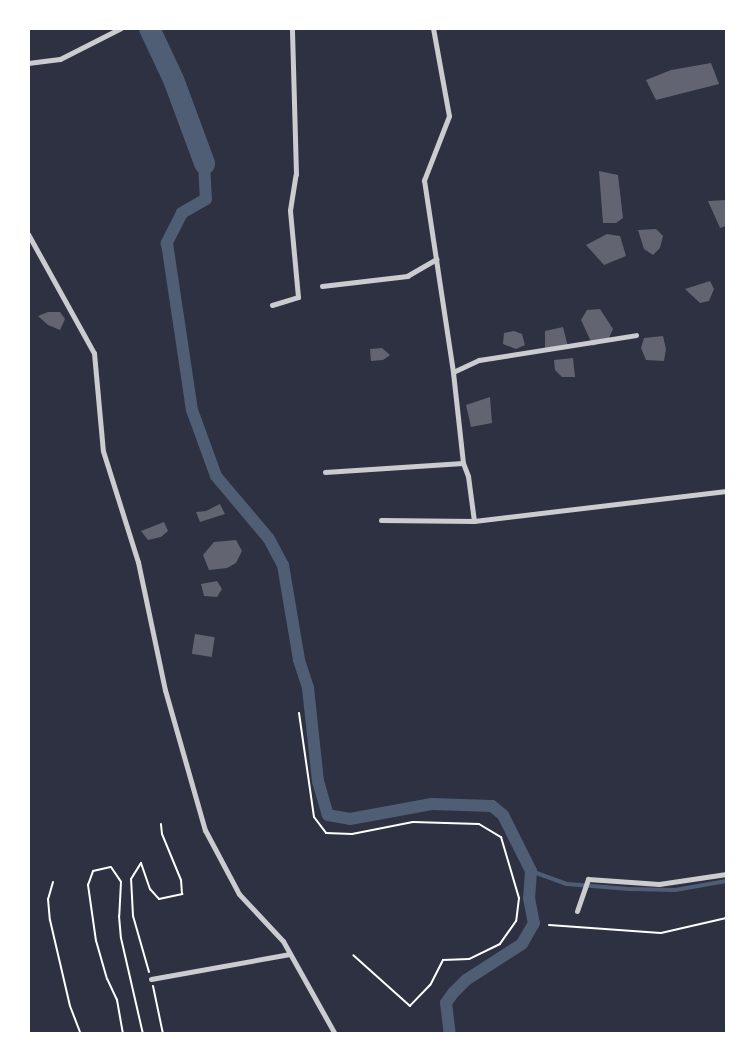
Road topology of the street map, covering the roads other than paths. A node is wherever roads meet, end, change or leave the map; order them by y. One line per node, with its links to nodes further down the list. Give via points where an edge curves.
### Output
1 (121, 28): 4 (street, via 60,59)
2 (292, 28): 8 (street, via 297,174 290,210 298,297)
3 (433, 28): 6 (street, via 449,116 424,180)
4 (28, 63)
5 (28, 234): 18 (street, via 94,353 103,451 138,562 165,690 205,830 239,894)
6 (436, 259): 7 (street, via 407,276); 10 (street)
7 (322, 286)
8 (272, 305)
9 (636, 335): 10 (street, via 479,360)
10 (453, 372): 11 (street)
11 (463, 463): 12 (street); 15 (street)
12 (325, 472)
13 (726, 491): 15 (street)
14 (381, 520): 15 (street)
15 (474, 521)
16 (726, 874): 17 (street, via 659,884 588,879)
17 (577, 911)
18 (290, 954): 19 (street); 20 (street)
19 (151, 979)
20 (335, 1034)

